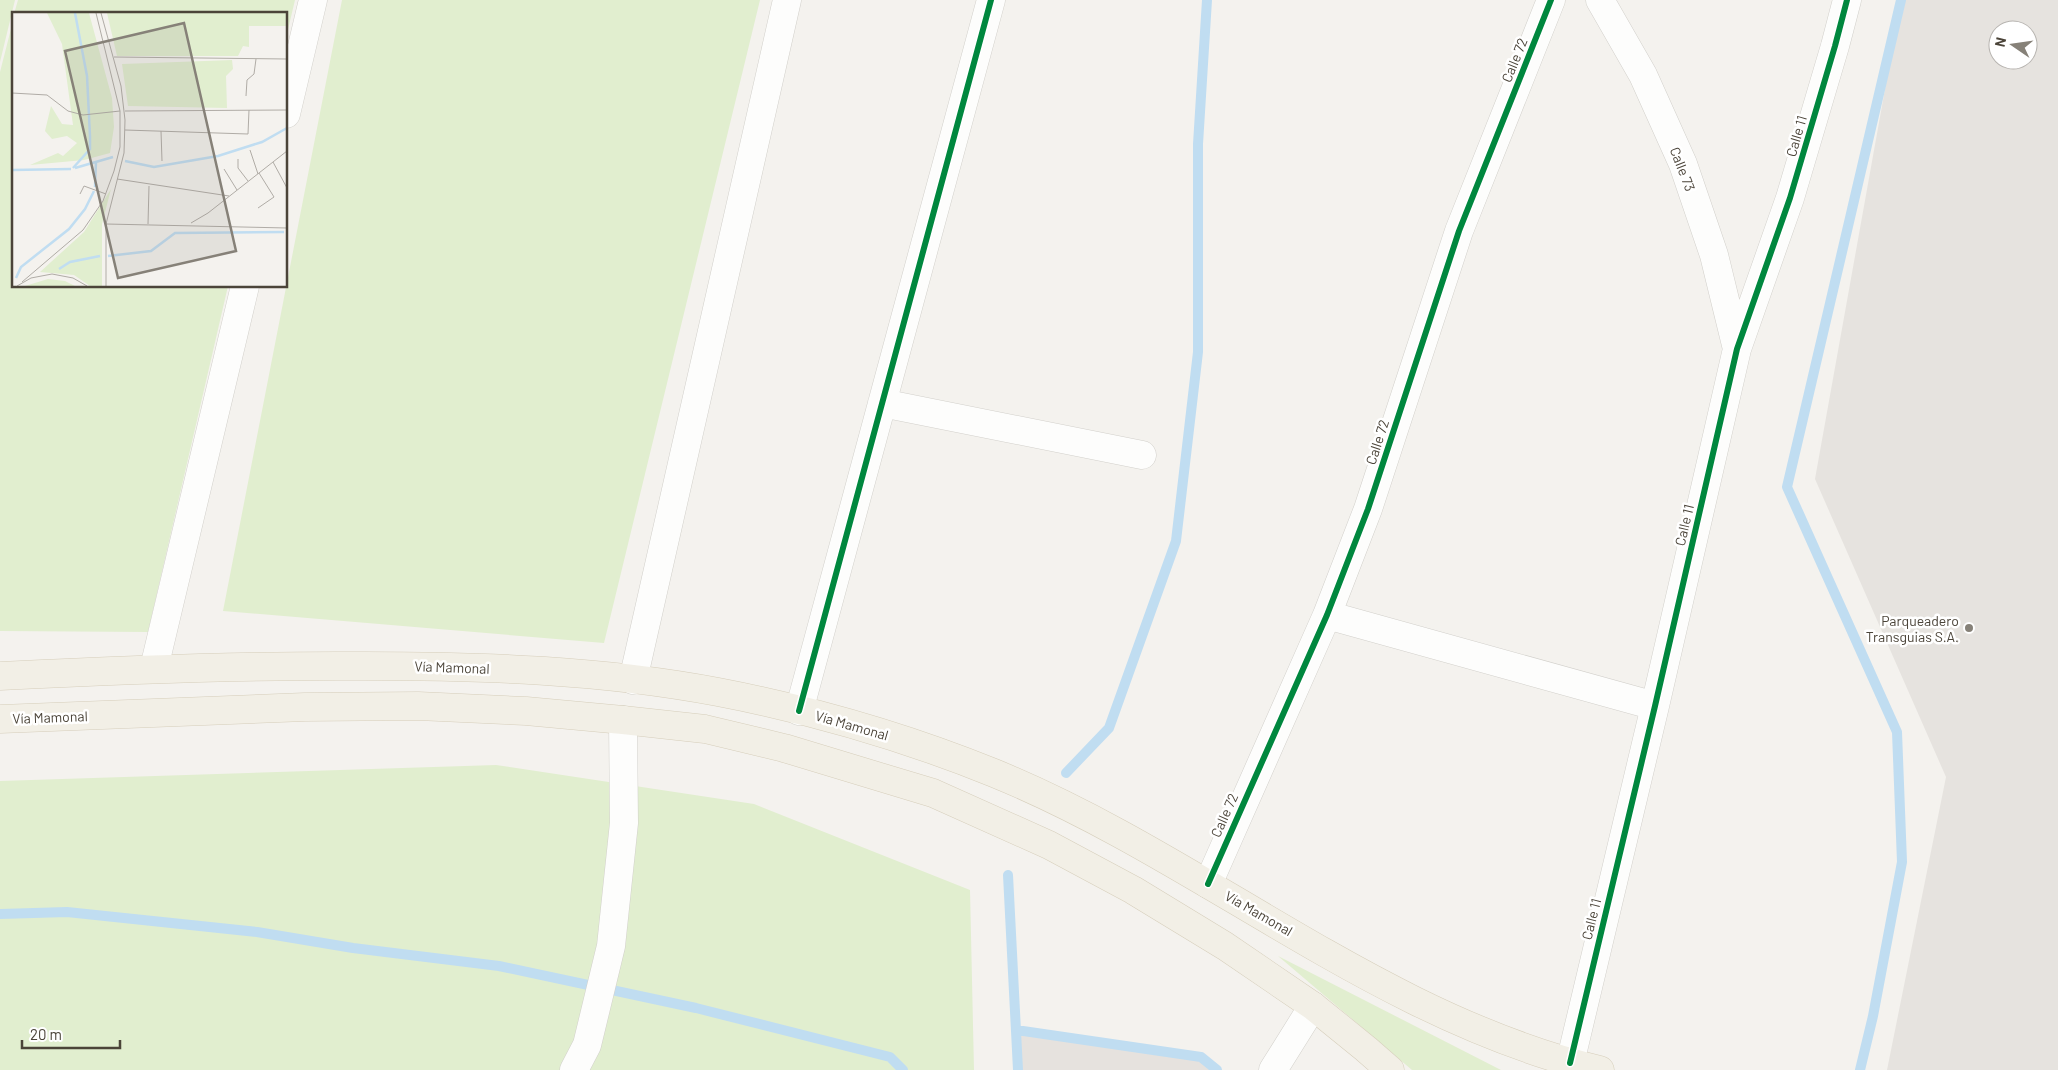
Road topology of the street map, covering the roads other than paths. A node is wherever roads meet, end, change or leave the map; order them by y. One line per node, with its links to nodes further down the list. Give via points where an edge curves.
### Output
1 (314, 0): 7 (street)
2 (787, 0): 15 (street)
3 (991, 0): 10 (street)
4 (1552, 0): 12 (street, Calle 72, via 1459,231 1368,509)
5 (1600, 0): 9 (street, Calle 73, via 1644,75 1683,164 1714,255)
6 (1847, 0): 9 (street, Calle 11, via 1790,198)
7 (288, 106)
8 (245, 288): 13 (street)
9 (1738, 349): 16 (street, Calle 11)
10 (882, 403): 11 (street); 17 (street)
11 (1142, 455)
12 (1327, 615): 16 (street); 20 (street, Calle 72)
13 (154, 668): 14 (main road, Vía Mamonal); 15 (main road, Vía Mamonal, via 417,666 528,670)
14 (0, 676)
15 (633, 680): 17 (main road, Vía Mamonal, via 717,692)
16 (1656, 706): 22 (street, Calle 11)
17 (799, 711): 20 (main road, Vía Mamonal, via 884,734 994,773 1076,811)
18 (0, 719): 19 (main road, Vía Mamonal, via 305,707 418,706)
19 (623, 720): 21 (main road, Vía Mamonal, via 705,729 802,753 932,793 1049,845 1134,890); 24 (street, via 624,823 611,946 587,1046)
20 (1208, 884): 22 (main road, Vía Mamonal, via 1379,983 1478,1030)
21 (1314, 1006): 23 (street); 25 (main road, Vía Mamonal)
22 (1570, 1063): 26 (main road, Vía Mamonal)
23 (1273, 1069)
24 (574, 1070)
25 (1390, 1070)
26 (1600, 1070)

